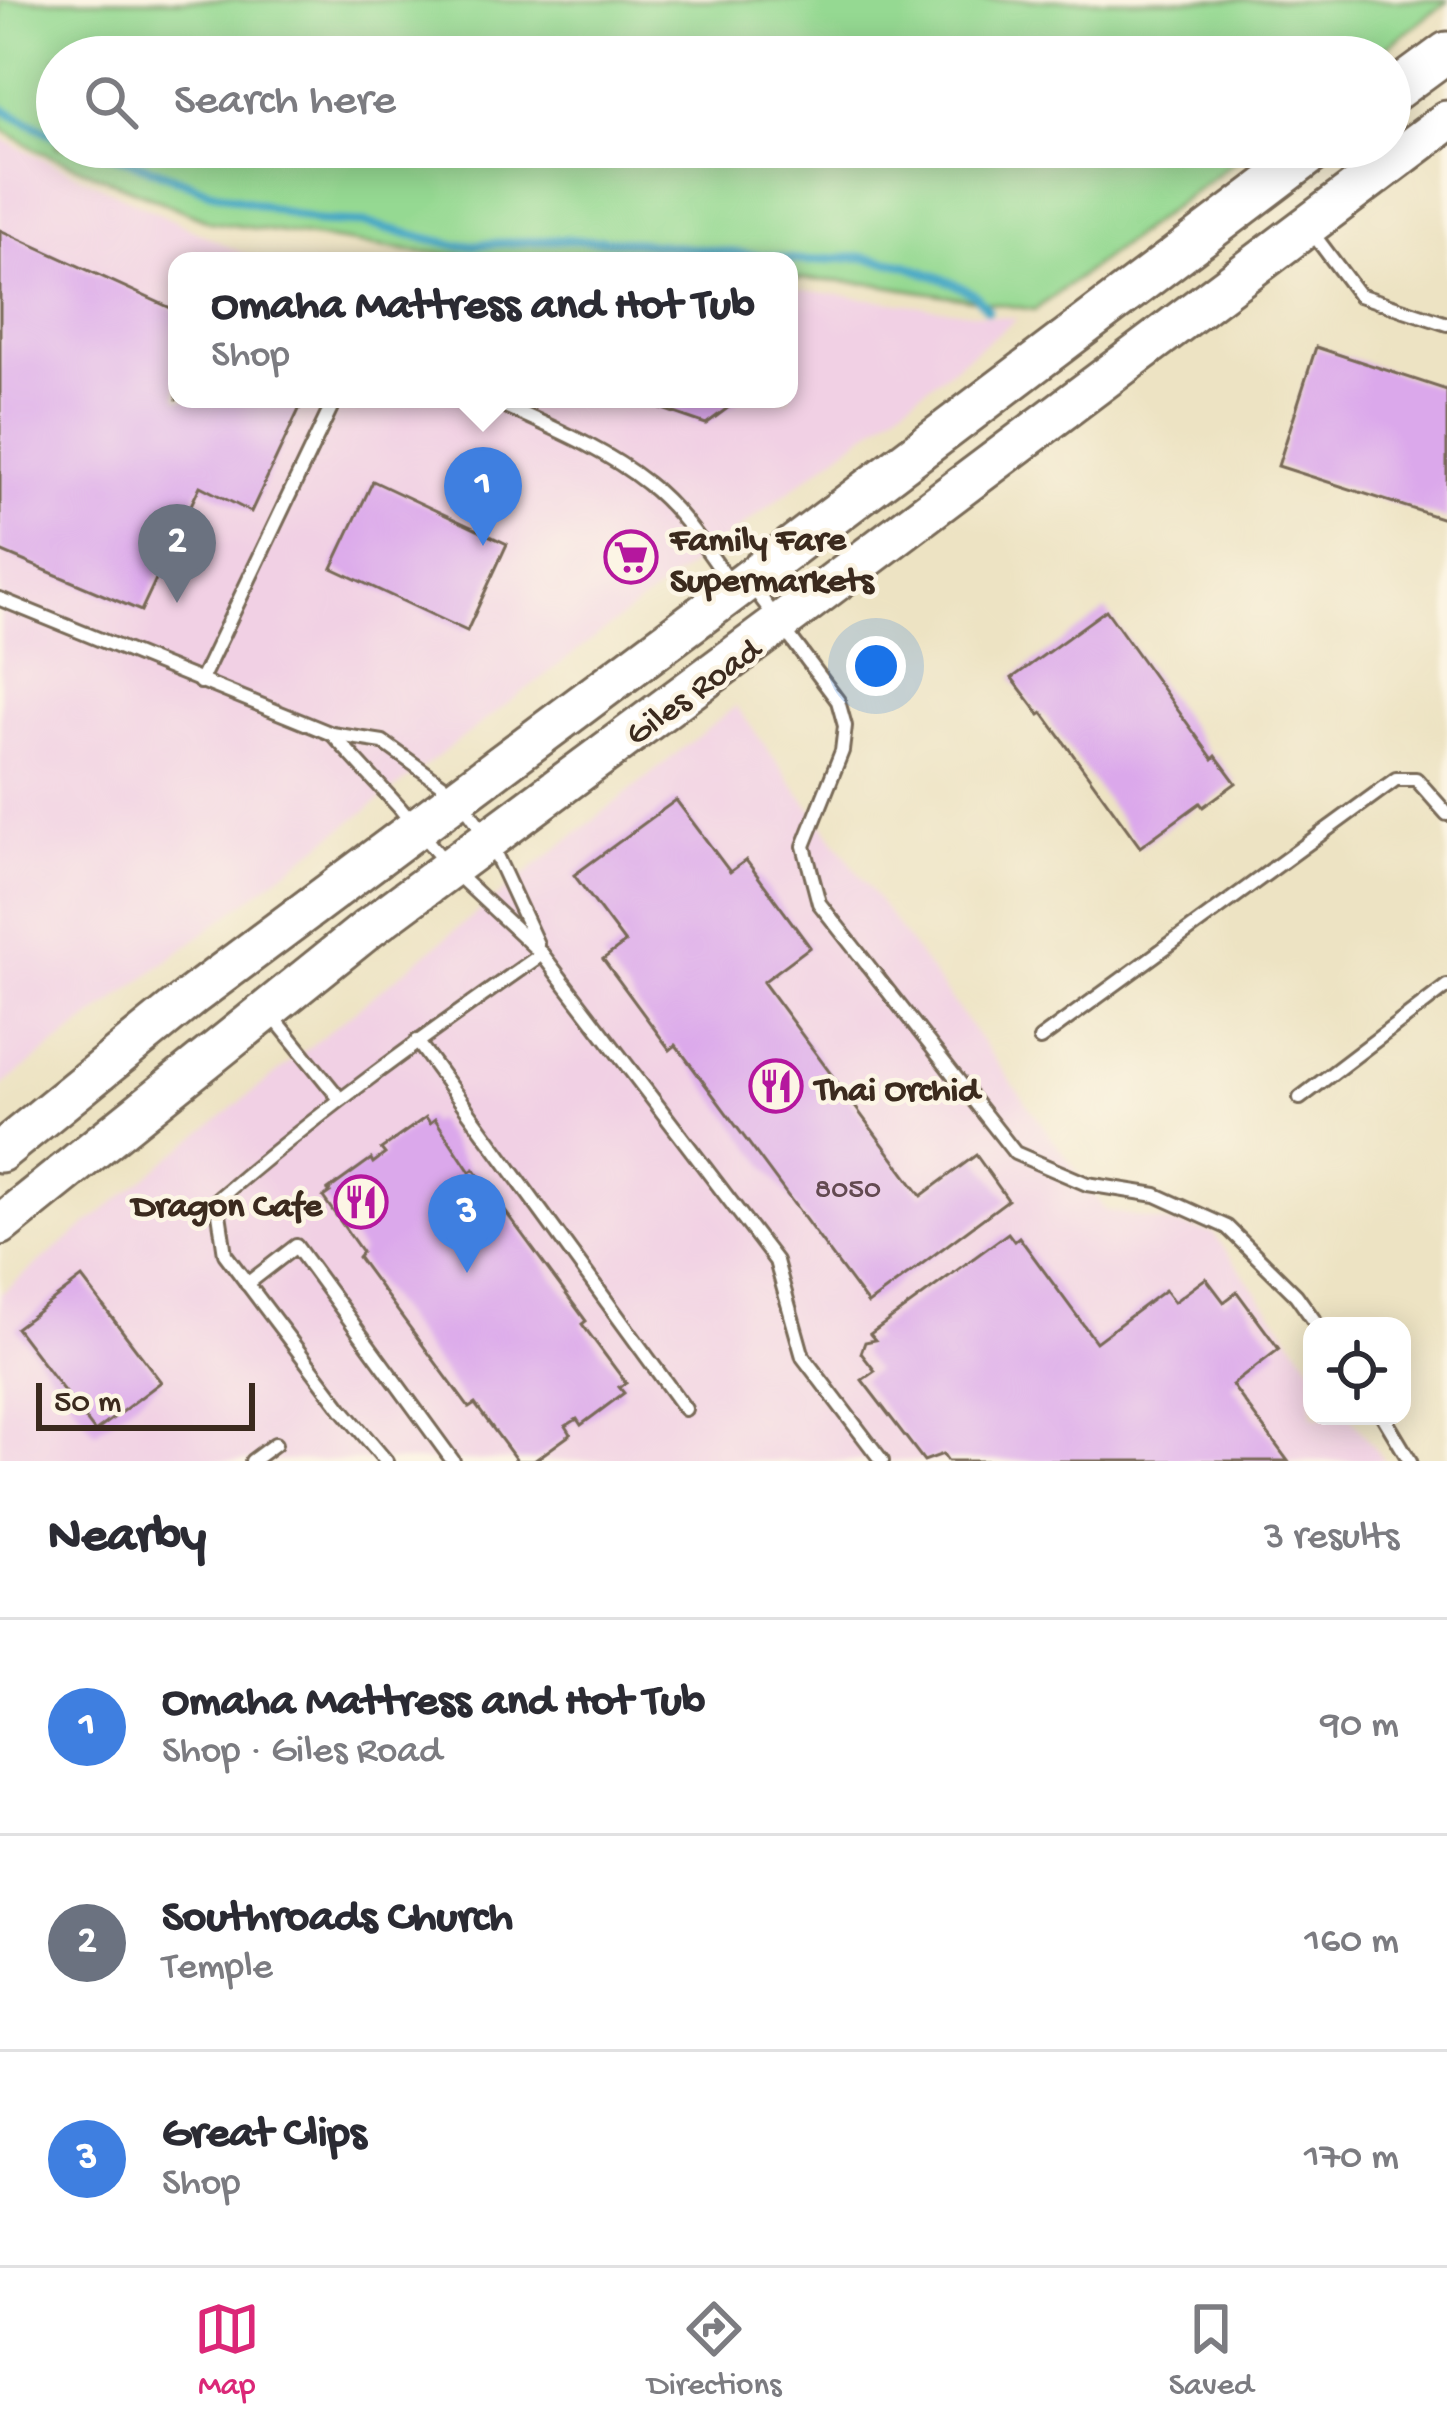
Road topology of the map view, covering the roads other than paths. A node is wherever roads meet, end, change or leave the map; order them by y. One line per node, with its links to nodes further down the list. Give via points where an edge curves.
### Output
1 (1447, 52): 2 (main road)
2 (1411, 79)
3 (1447, 121): 4 (main road, Giles Road)
4 (1411, 148)
5 (1292, 168): 11 (main road, Giles Road)
6 (1384, 168): 7 (main road, Giles Road)
7 (1307, 226): 8 (lane, via 1359,295); 13 (main road, Giles Road)
8 (1447, 324)
9 (331, 408): 14 (lane)
10 (509, 408): 11 (lane, via 647,483)
11 (742, 585): 13 (lane); 16 (main road, Giles Road)
12 (0, 599): 14 (lane)
13 (780, 623): 19 (main road, Giles Road); 31 (lane, via 838,701 845,726 805,846 819,903 1015,1153 1088,1184 1156,1195 1227,1227)
14 (200, 682): 15 (lane)
15 (332, 734): 16 (lane, via 383,742); 18 (lane)
16 (458, 796): 18 (main road, Giles Road); 19 (lane)
17 (1447, 814): 24 (lane, via 1416,779 1396,779)
18 (417, 828): 20 (lane); 28 (main road, Giles Road)
19 (488, 838): 20 (main road, Giles Road); 21 (lane)
20 (449, 867): 21 (lane); 23 (main road, Giles Road)
21 (542, 954): 25 (lane); 38 (lane, via 776,1261 803,1357)
22 (1447, 986): 26 (lane)
23 (266, 1008): 27 (lane); 29 (main road, Giles Road)
24 (1040, 1039)
25 (417, 1041): 27 (lane); 32 (lane)
26 (1300, 1098)
27 (340, 1099): 30 (lane, via 217,1200 225,1254)
28 (0, 1151)
29 (0, 1225)
30 (247, 1284): 36 (lane); 37 (lane, via 296,1246)
31 (1312, 1317)
32 (685, 1409)
33 (1388, 1425): 39 (lane)
34 (275, 1444): 35 (lane)
35 (252, 1461)
36 (386, 1461)
37 (453, 1461)
38 (882, 1461)
39 (1409, 1461)

